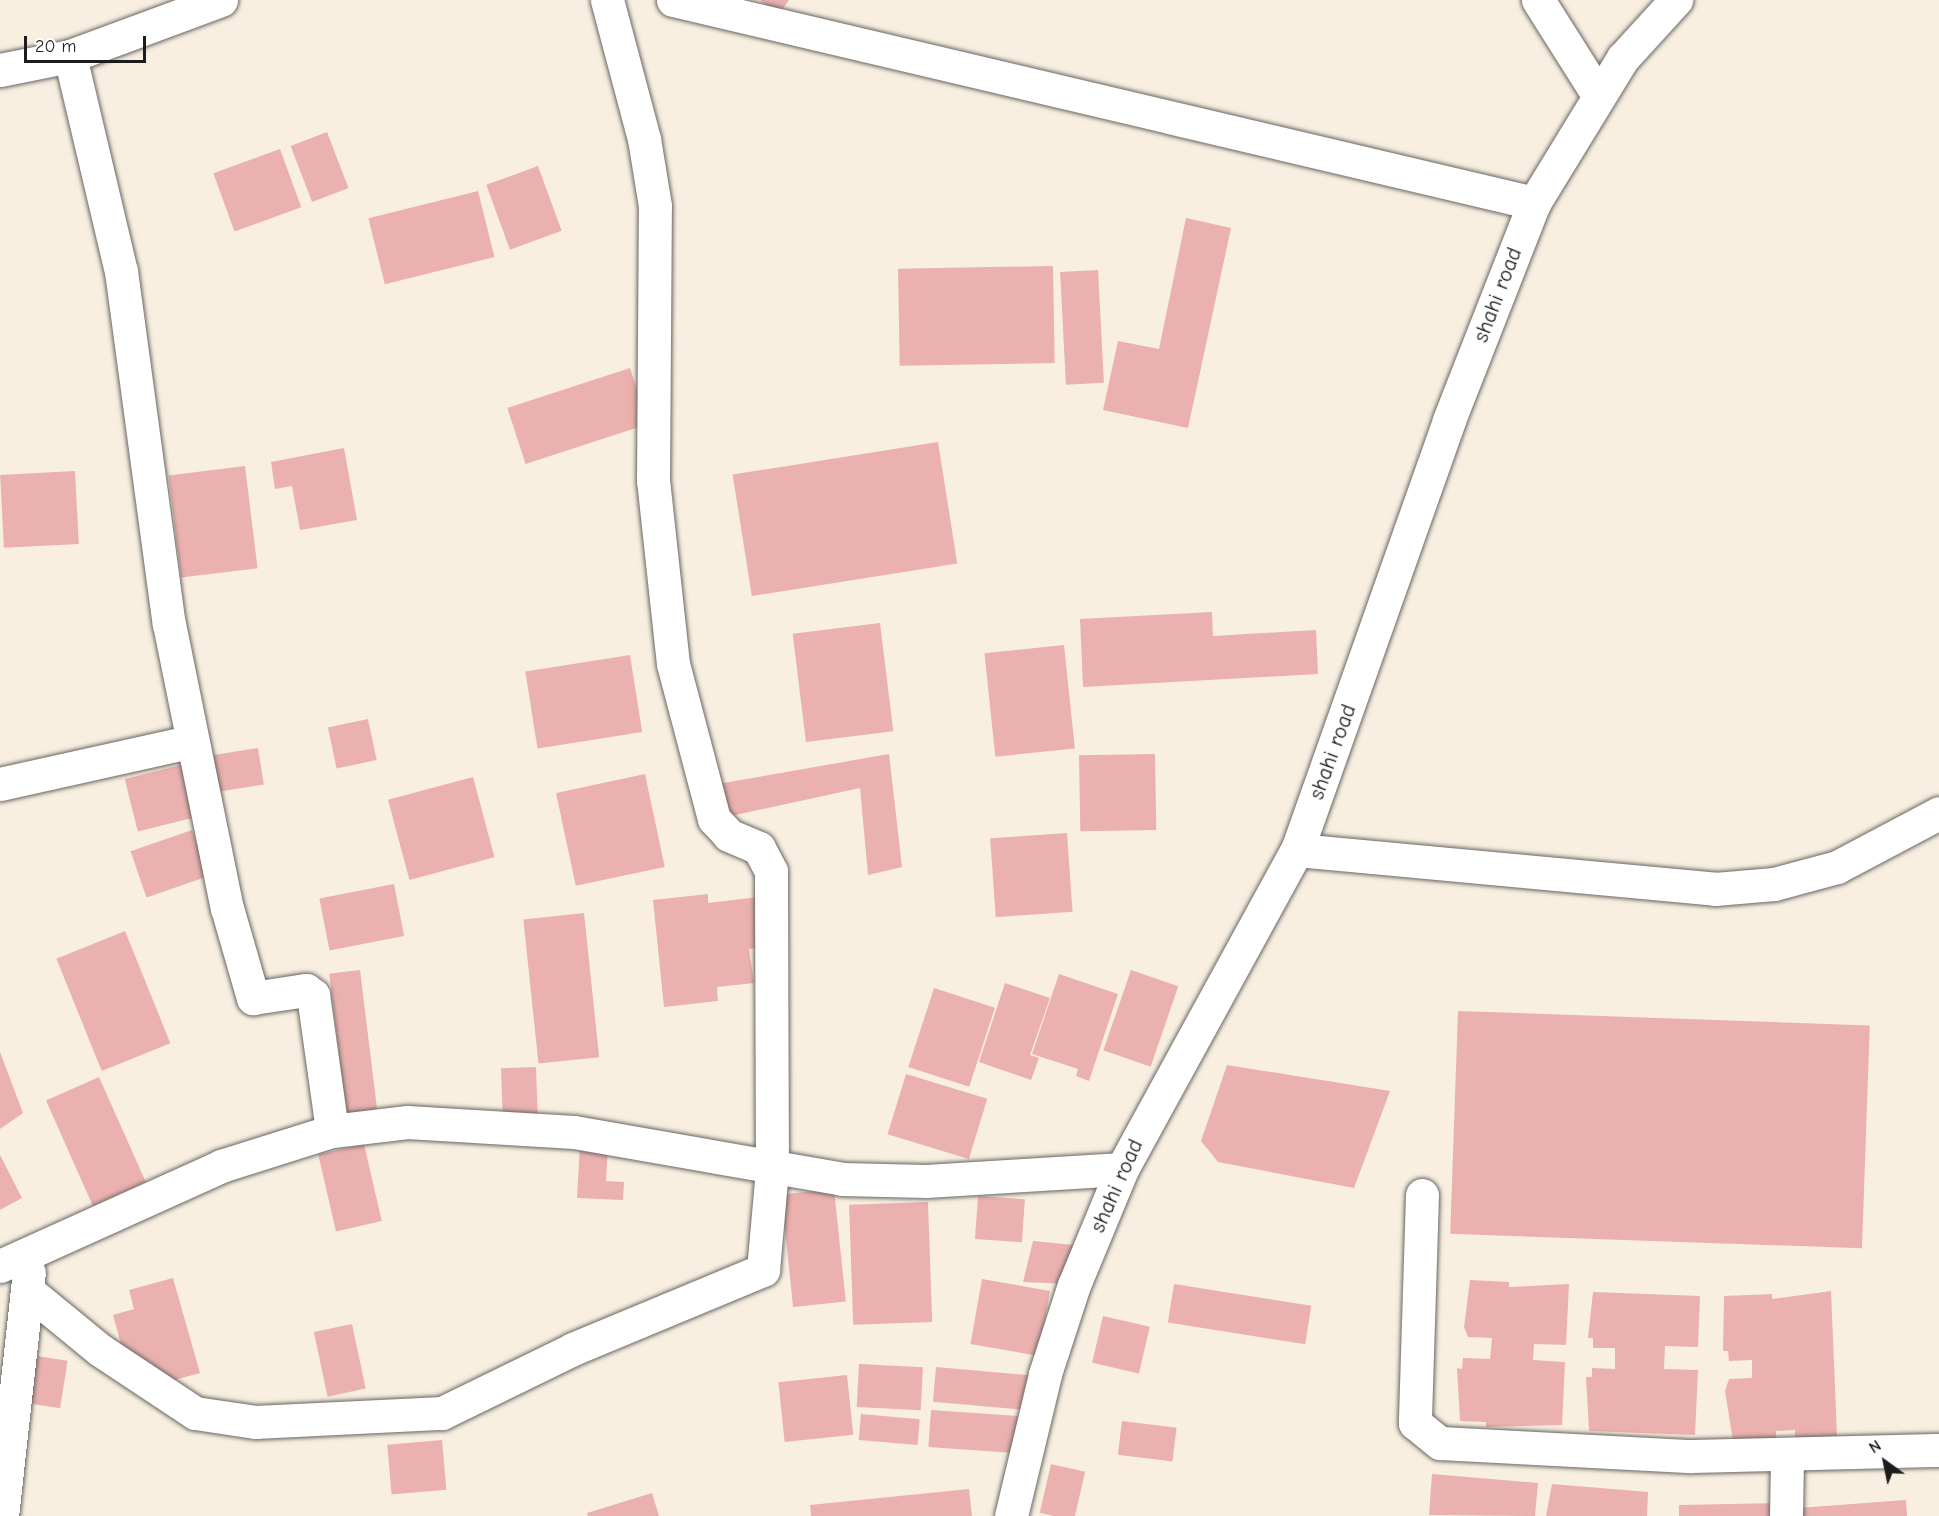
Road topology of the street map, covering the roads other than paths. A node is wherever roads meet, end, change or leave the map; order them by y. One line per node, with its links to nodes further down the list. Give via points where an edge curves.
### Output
1 (221, 0): 6 (street)
2 (607, 0): 16 (street, via 644,139 655,207 653,481 673,664 714,819 729,835 759,848 771,871)
3 (673, 0): 9 (street)
4 (1538, 0): 8 (street)
5 (1676, 0): 8 (street, shahi road)
6 (70, 56): 7 (street); 10 (street, via 121,271)
7 (0, 69)
8 (1598, 94): 9 (street, shahi road)
9 (1534, 203): 13 (street, shahi road, via 1449,420)
10 (190, 742): 11 (street); 14 (street, via 246,986 259,999 306,990 313,995)
11 (0, 784)
12 (1939, 813): 13 (street, via 1837,867 1773,884 1715,889)
13 (1298, 850): 15 (street, shahi road)
14 (332, 1131): 16 (street, via 407,1122 492,1124 693,1149); 18 (street, via 221,1166)
15 (1122, 1168): 16 (street, via 926,1181); 24 (street, shahi road, via 1049,1363)
16 (772, 1170): 20 (street, via 767,1260 756,1277 573,1349 471,1402 427,1416 335,1415 256,1422 195,1413 100,1350)
17 (1422, 1195): 22 (street, via 1415,1423 1424,1435 1440,1443)
18 (31, 1252): 19 (street); 20 (street)
19 (0, 1266)
20 (28, 1291): 23 (street)
21 (1939, 1449): 22 (street)
22 (1787, 1456): 25 (street)
23 (2, 1516)
24 (1011, 1516)
25 (1786, 1516)

